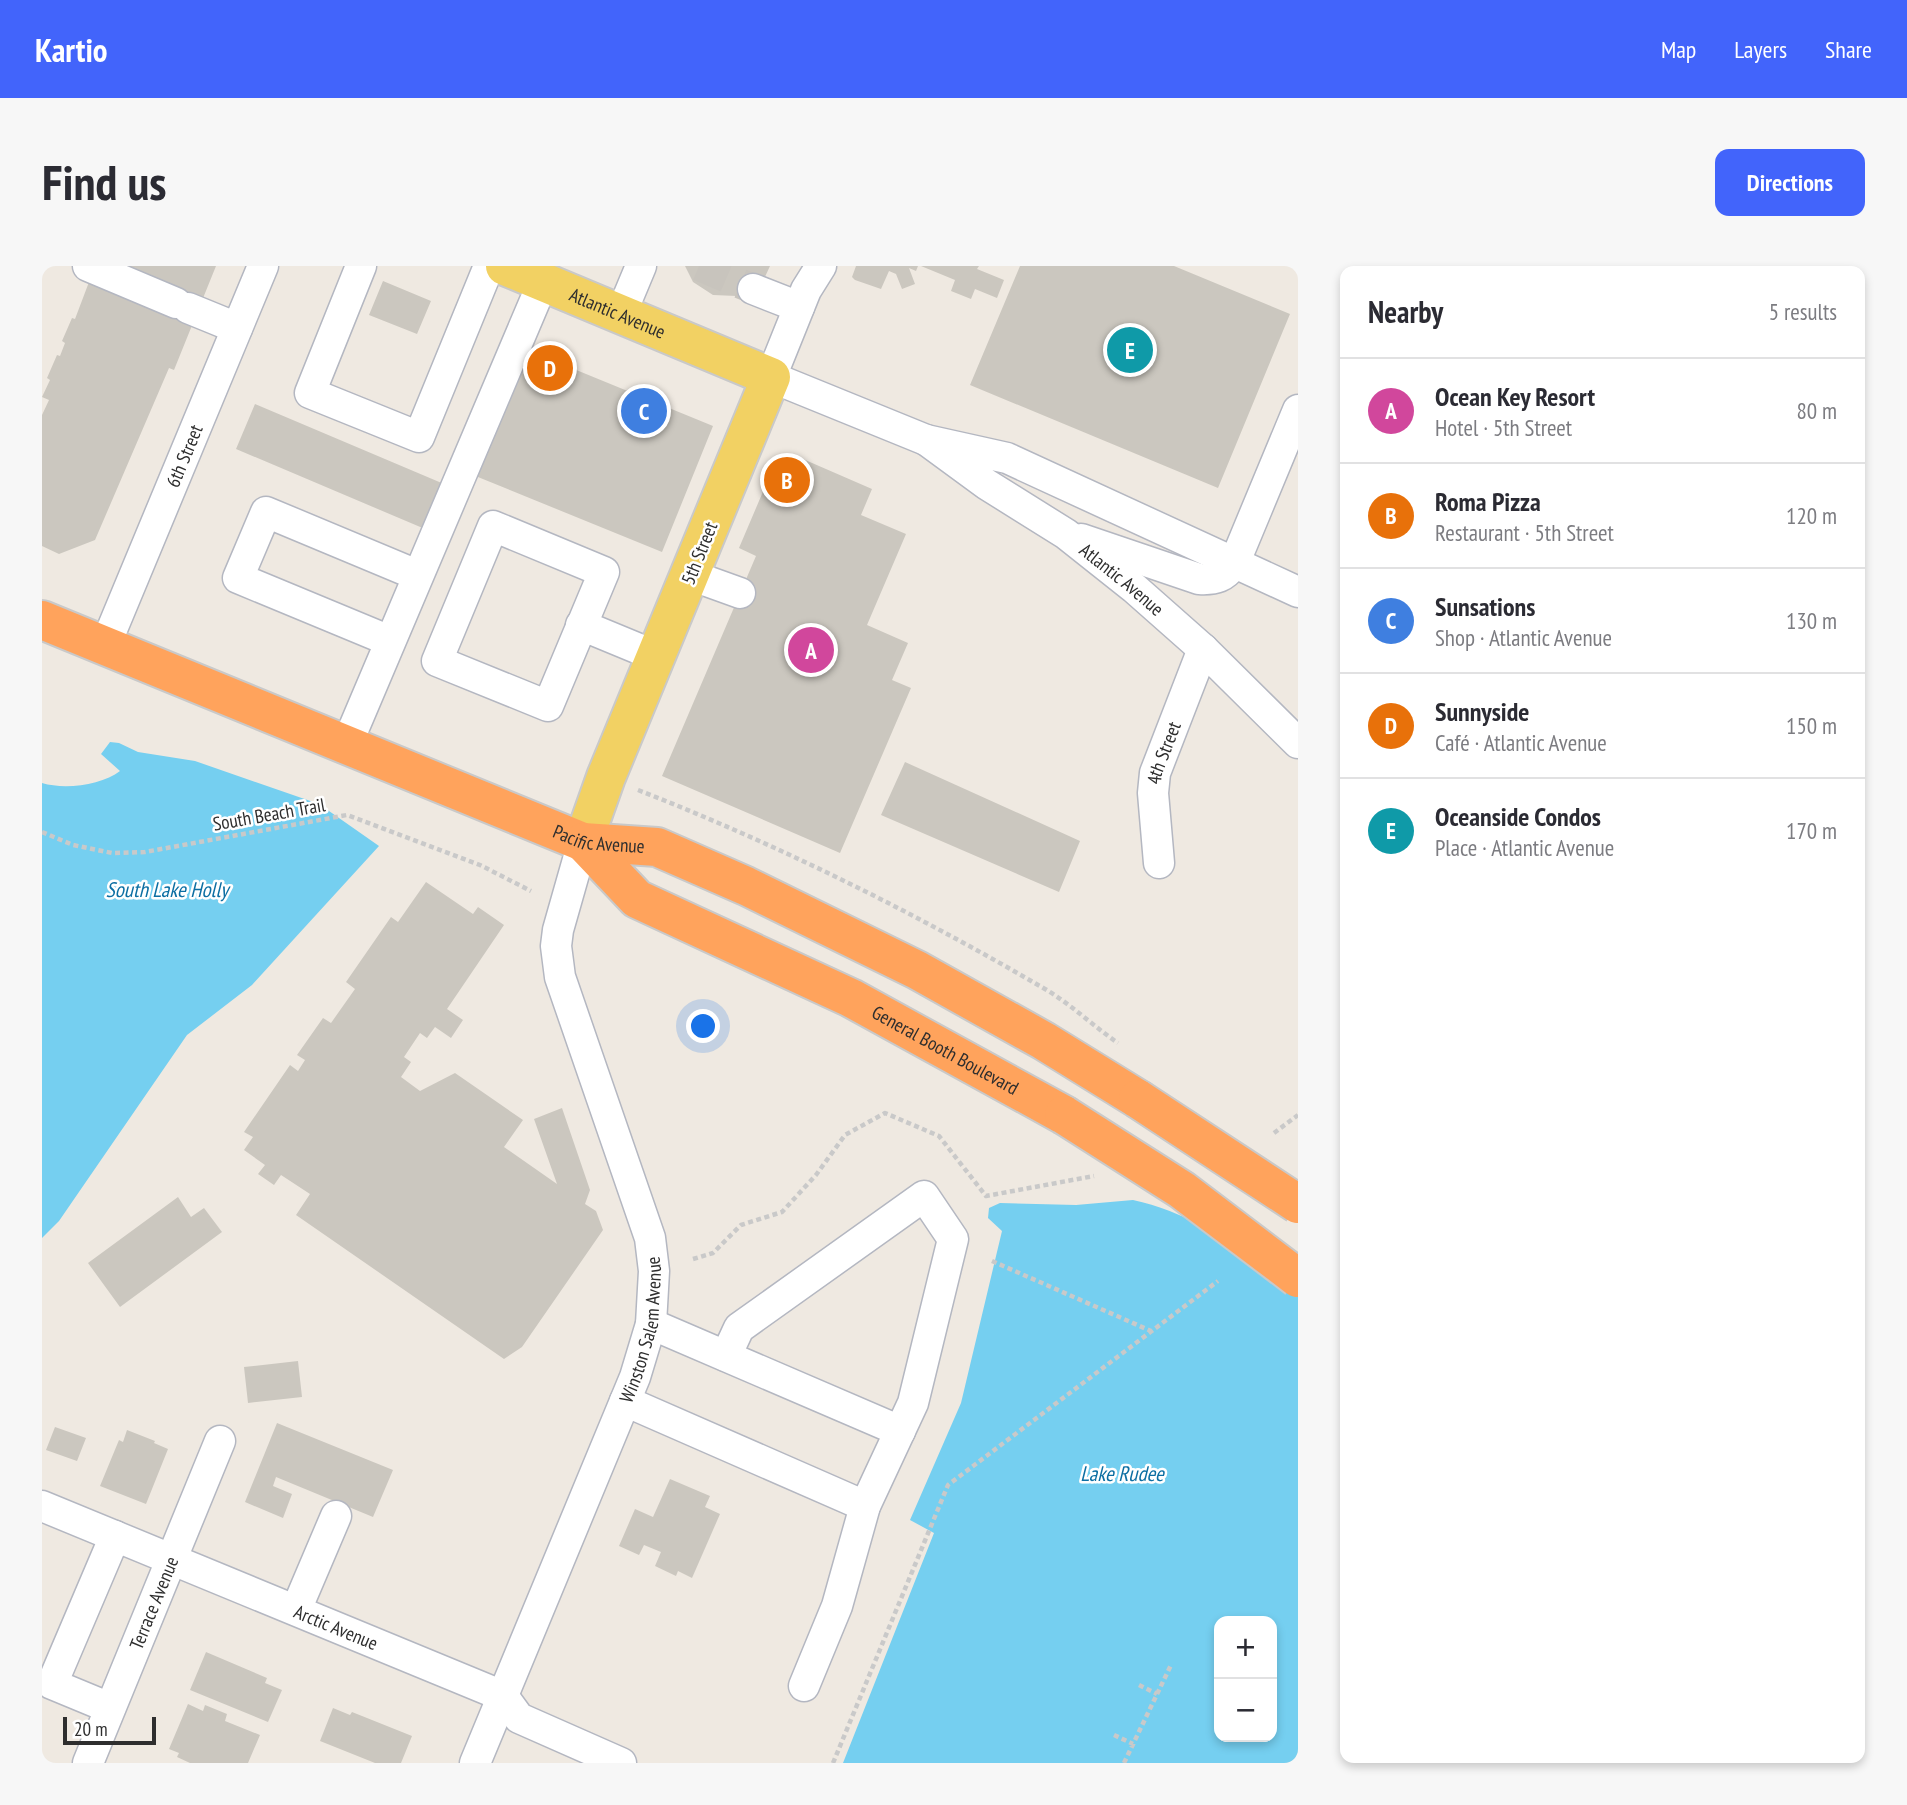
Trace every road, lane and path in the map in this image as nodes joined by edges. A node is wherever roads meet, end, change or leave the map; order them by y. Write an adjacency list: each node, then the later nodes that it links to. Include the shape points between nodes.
1 (88, 266): 11 (street, via 137,293)
2 (263, 266): 11 (street, 6th Street)
3 (361, 266): 4 (street, via 310,393 419,437)
4 (489, 266)
5 (505, 266): 8 (main road, Atlantic Avenue)
6 (641, 266): 10 (street)
7 (760, 281): 9 (street)
8 (542, 282): 10 (main road, Atlantic Avenue); 17 (street)
9 (809, 288): 12 (street, 5th Street)
10 (621, 314): 12 (main road, Atlantic Avenue)
11 (237, 328): 24 (street, 6th Street)
12 (771, 377): 14 (street, Atlantic Avenue); 18 (main road, 5th Street)
13 (1298, 411): 16 (street)
14 (926, 440): 15 (street, Atlantic Avenue); 16 (street, Atlantic Avenue, via 1007,458)
15 (1066, 534): 16 (street, via 1199,579 1214,580); 25 (street, Atlantic Avenue)
16 (1234, 564): 19 (street, Atlantic Avenue)
17 (418, 575): 23 (street); 23 (street, via 266,512 238,578)
18 (690, 575): 20 (street); 26 (main road, 5th Street)
19 (1298, 592)
20 (740, 593)
21 (42, 620): 24 (highway, Pacific Avenue)
22 (582, 625): 22 (street, via 548,706 437,661 493,526 604,572); 26 (street)
23 (390, 641): 28 (street)
24 (105, 646): 28 (highway, Pacific Avenue)
25 (1203, 649): 27 (street, Atlantic Avenue); 32 (street, 4th Street, via 1155,773)
26 (656, 656): 31 (main road, 5th Street)
27 (1298, 743)
28 (347, 744): 31 (highway, Pacific Avenue)
29 (637, 790): 34 (path, via 723,824 877,897 1045,989)
30 (42, 832): 33 (path, South Beach Trail, via 73,845 112,853 145,852 347,815 480,866)
31 (583, 842): 37 (highway, Pacific Avenue, bridge, via 657,847 927,975 1138,1098); 39 (highway, General Booth Boulevard, bridge, via 637,900 851,998 1064,1115 1182,1189); 41 (street, Winston Salem Avenue, via 558,930 560,977 650,1238 654,1272)
32 (1159, 863)
33 (531, 891)
34 (1127, 1048)
35 (1298, 1115): 36 (path)
36 (1274, 1133)
37 (1298, 1204)
38 (992, 1261): 42 (path)
39 (1298, 1278)
40 (1218, 1281): 42 (path)
41 (651, 1324): 43 (street); 44 (street, Winston Salem Avenue)
42 (1151, 1332): 64 (path, via 948,1485)
43 (726, 1356): 45 (street); 45 (street, via 739,1328 924,1196 953,1239 913,1403)
44 (625, 1401): 48 (street); 57 (street, Winston Salem Avenue)
45 (900, 1431): 48 (street)
46 (220, 1441): 51 (street, Terrace Avenue)
47 (42, 1506): 50 (street, Arctic Avenue)
48 (865, 1506): 55 (street, via 837,1606)
49 (335, 1517): 52 (street)
50 (115, 1536): 51 (street, Arctic Avenue); 58 (street, via 52,1684)
51 (172, 1559): 52 (street, Arctic Avenue); 58 (street, Terrace Avenue)
52 (296, 1611): 57 (street, Arctic Avenue)
53 (1171, 1665): 56 (path)
54 (1139, 1685): 56 (path)
55 (804, 1686)
56 (1157, 1694): 60 (path)
57 (503, 1696): 62 (street, Winston Salem Avenue); 63 (street, Arctic Avenue, via 519,1718)
58 (110, 1708): 61 (street, Terrace Avenue)
59 (1114, 1735): 60 (path)
60 (1133, 1744): 65 (path)
61 (88, 1763)
62 (475, 1763)
63 (621, 1763)
64 (833, 1763)
65 (1124, 1763)

